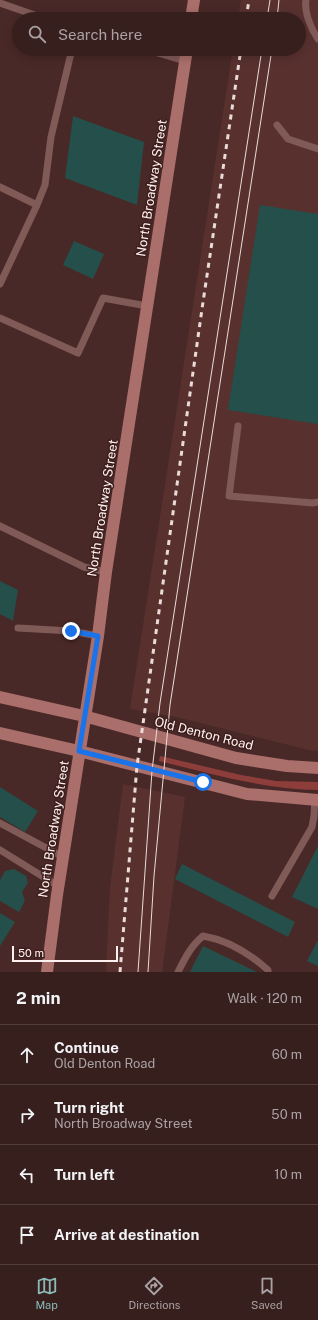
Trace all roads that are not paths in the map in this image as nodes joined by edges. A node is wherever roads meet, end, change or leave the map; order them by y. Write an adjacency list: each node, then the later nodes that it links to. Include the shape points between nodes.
1 (194, 0): 5 (street)
2 (306, 0): 6 (lane, via 308,19)
3 (0, 3): 4 (lane)
4 (26, 12)
5 (192, 12)
6 (318, 39)
7 (70, 56): 12 (lane, via 51,137 45,185)
8 (186, 56): 14 (street, North Broadway Street)
9 (277, 125): 10 (lane, via 288,139)
10 (318, 149)
11 (0, 187): 12 (lane)
12 (37, 205): 13 (lane)
13 (0, 284)
14 (147, 306): 15 (lane, via 103,298 78,353); 19 (street, North Broadway Street)
15 (0, 318)
16 (238, 426): 17 (lane, via 229,496)
17 (318, 502)
18 (0, 526): 19 (lane, via 84,567)
19 (106, 572): 21 (street, North Broadway Street)
20 (18, 628): 21 (lane, via 71,631)
21 (98, 636): 23 (street, North Broadway Street)
22 (0, 697): 23 (street, Old Denton Road)
23 (84, 716): 25 (street, North Broadway Street); 26 (street, Old Denton Road, via 236,758)
24 (0, 733): 25 (street)
25 (79, 751): 27 (street, via 247,794); 30 (street, North Broadway Street)
26 (318, 768)
27 (317, 799): 32 (lane, via 312,827)
28 (0, 823): 30 (lane)
29 (0, 850): 31 (lane)
30 (63, 857): 31 (street, North Broadway Street)
31 (58, 886): 33 (street, North Broadway Street)
32 (272, 896)
33 (48, 972)
34 (178, 972): 35 (lane, via 186,955 203,936 215,938 238,949 256,960)
35 (268, 972)

